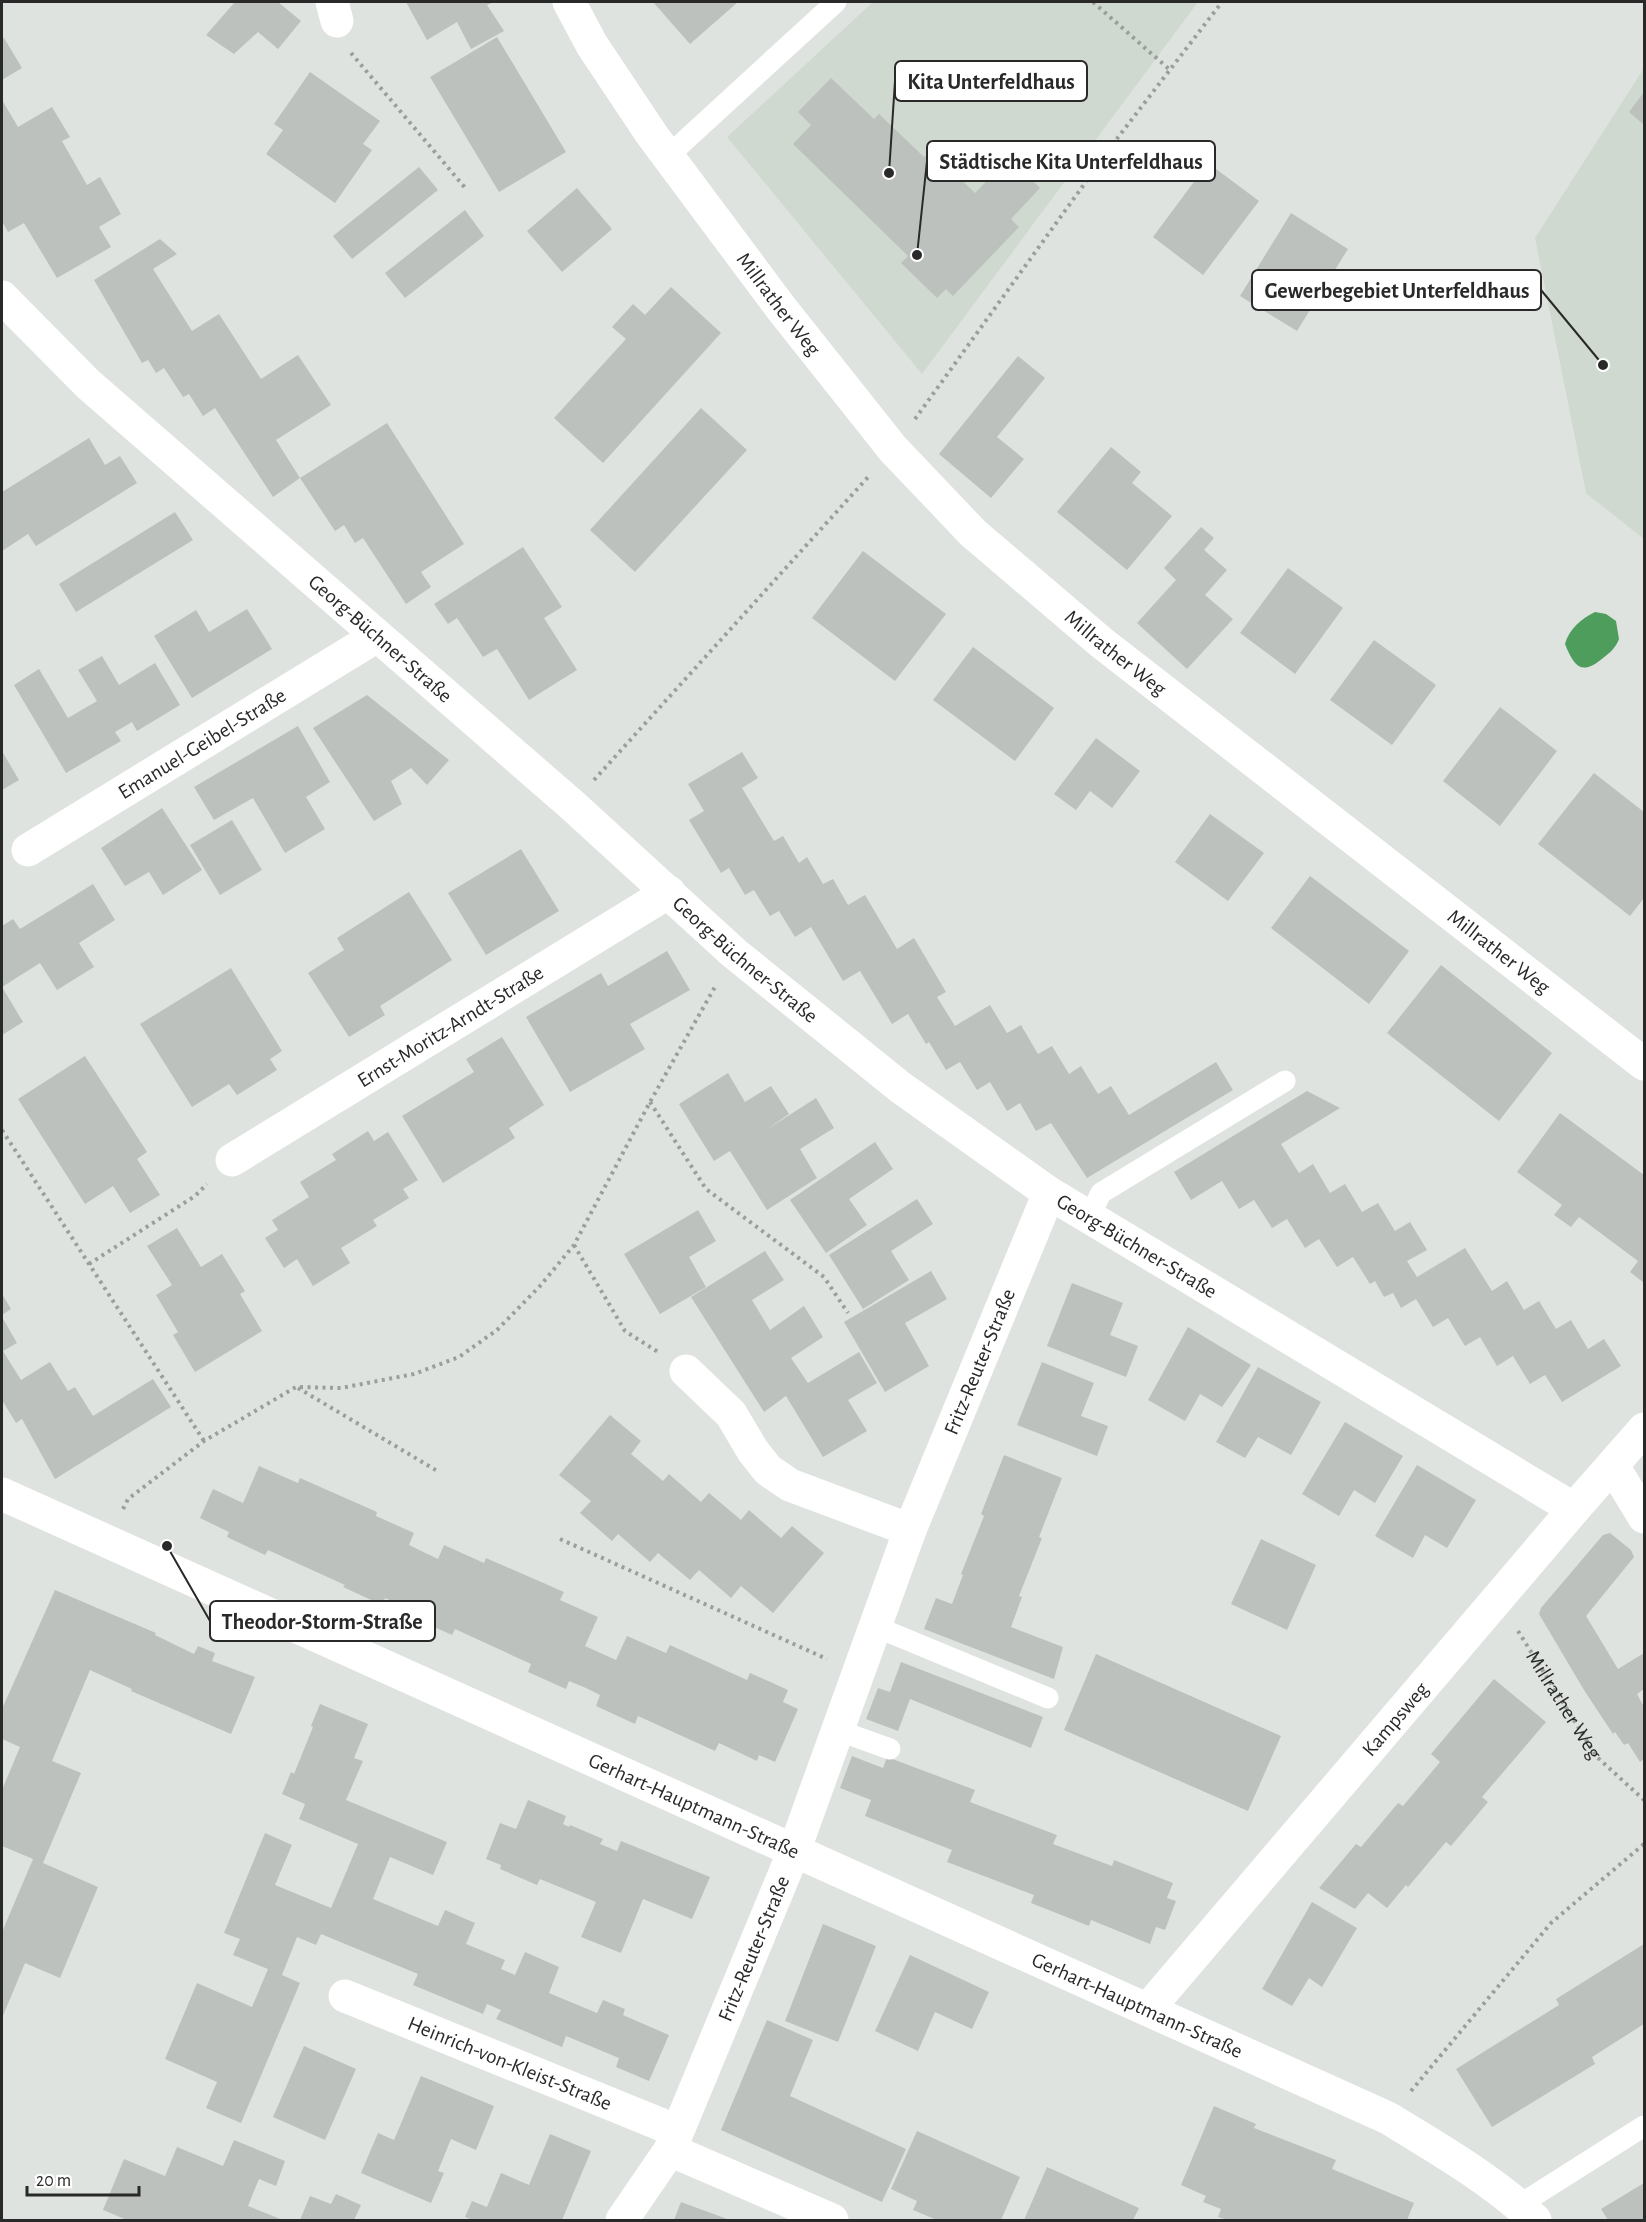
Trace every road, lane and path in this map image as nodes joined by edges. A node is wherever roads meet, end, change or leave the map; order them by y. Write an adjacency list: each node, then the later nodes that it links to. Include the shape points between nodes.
1 (569, 2): 6 (street, Millrather Weg, via 592,45)
2 (836, 2): 6 (lane)
3 (1093, 2): 5 (path)
4 (334, 11): 7 (path, via 341,42)
5 (1170, 70)
6 (668, 157): 13 (street, Millrather Weg, via 893,449 973,533 1102,643)
7 (467, 190)
8 (2, 297): 9 (street, Georg-Büchner-Straße, via 88,384)
9 (377, 636): 10 (street, Emanuel-Geibel-Straße); 11 (street, Georg-Büchner-Straße)
10 (28, 850)
11 (669, 892): 12 (street, Georg-Büchner-Straße); 17 (street, Ernst-Moritz-Arndt-Straße)
12 (734, 953): 15 (path); 18 (street, Georg-Büchner-Straße, via 900,1087)
13 (1644, 1064)
14 (1285, 1081): 19 (lane, via 1101,1193)
15 (650, 1102): 20 (path); 22 (path, via 706,1189 824,1277)
16 (2, 1130): 21 (path)
17 (232, 1160): 21 (path, via 195,1196)
18 (1049, 1194): 19 (street, Georg-Büchner-Straße); 32 (street, Fritz-Reuter-Straße)
19 (1089, 1217): 30 (street, Georg-Büchner-Straße)
20 (574, 1245): 23 (path, via 625,1331); 24 (path, via 497,1330 459,1357 414,1374 341,1388)
21 (89, 1264): 26 (path)
22 (848, 1313)
23 (686, 1371): 32 (street, via 731,1414 768,1470 790,1485)
24 (296, 1387): 26 (path); 28 (path)
25 (1644, 1429): 27 (street, Kampsweg)
26 (204, 1441): 34 (path, via 128,1499)
27 (1613, 1466): 30 (street, Kampsweg); 31 (street)
28 (439, 1472)
29 (2, 1494): 34 (street, Gerhart-Hauptmann-Straße)
30 (1574, 1509): 35 (street, Kampsweg)
31 (1644, 1517)
32 (910, 1530): 36 (street, Fritz-Reuter-Straße)
33 (560, 1539): 37 (path)
34 (109, 1543): 43 (street, Gerhart-Hauptmann-Straße)
35 (1498, 1599): 41 (path, Millrather Weg, via 1597,1757); 45 (street, Kampsweg)
36 (874, 1626): 37 (street, Fritz-Reuter-Straße); 38 (lane)
37 (858, 1672): 39 (street, Fritz-Reuter-Straße)
38 (1048, 1698)
39 (837, 1730): 40 (lane); 43 (street, Fritz-Reuter-Straße)
40 (890, 1749)
41 (1644, 1800)
42 (1644, 1844): 46 (path, via 1551,1923)
43 (794, 1851): 45 (street, Gerhart-Hauptmann-Straße); 48 (street, Fritz-Reuter-Straße)
44 (345, 1996): 48 (street, Heinrich-von-Kleist-Straße)
45 (1148, 2009): 46 (street, Gerhart-Hauptmann-Straße)
46 (1388, 2118): 49 (street, Gerhart-Hauptmann-Straße, via 1459,2160)
47 (1644, 2126): 49 (lane, Gerhart-Hauptmann-Straße)
48 (673, 2141): 50 (street, Fritz-Reuter-Straße); 51 (street, Heinrich-von-Kleist-Straße)
49 (1527, 2213)
50 (622, 2220)
51 (832, 2220)

